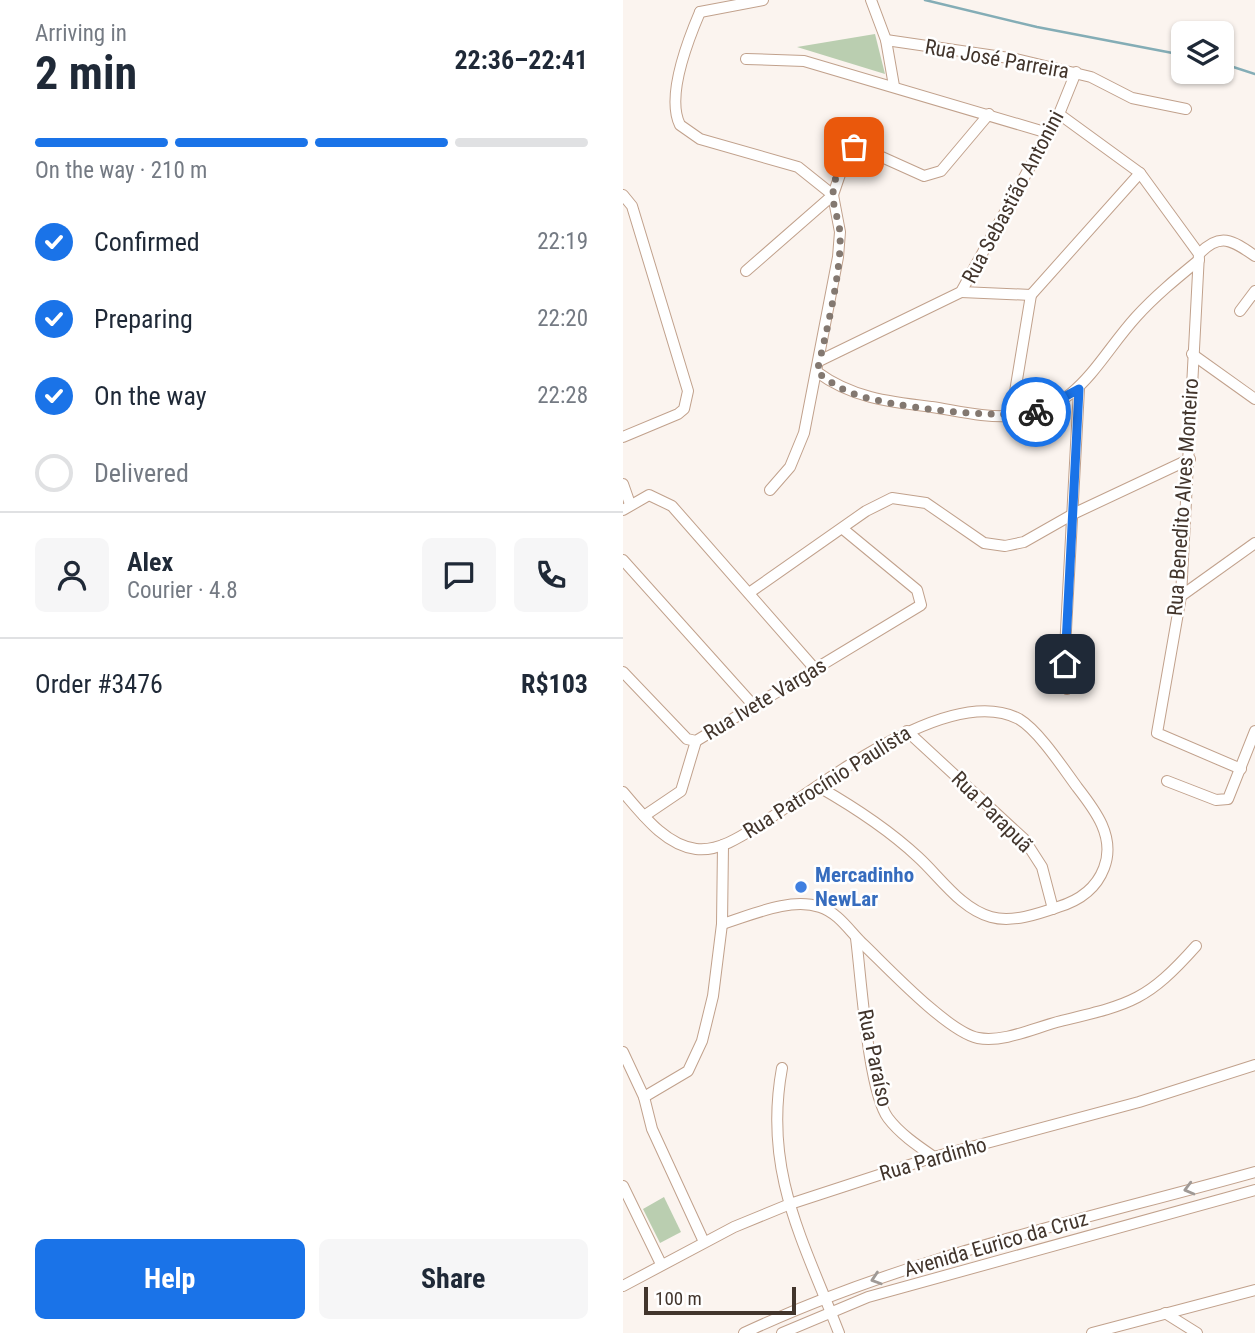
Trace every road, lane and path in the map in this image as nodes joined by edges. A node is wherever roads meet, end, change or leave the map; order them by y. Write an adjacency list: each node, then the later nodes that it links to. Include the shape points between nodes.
1 (694, 0): 4 (street)
2 (762, 0): 4 (street)
3 (871, 0): 5 (street)
4 (699, 12): 15 (street, via 678,80 675,107 680,125 700,139 798,167)
5 (886, 40): 7 (street, Rua José Parreira); 8 (street)
6 (746, 59): 8 (street, via 804,61)
7 (1076, 72): 9 (street, Rua José Parreira, via 1132,98); 11 (street, Rua Sebastião Antonini)
8 (894, 86): 10 (street)
9 (1186, 109)
10 (989, 114): 12 (street); 15 (street, via 933,176 854,147 842,163)
11 (1059, 114): 12 (street, Rua Sebastião Antonini); 13 (street)
12 (1048, 133): 20 (street, Rua Sebastião Antonini)
13 (1140, 173): 17 (street); 21 (street)
14 (623, 195): 28 (street, via 632,206 688,391 684,409 678,414)
15 (832, 195): 18 (street); 24 (street, via 840,232 838,257)
16 (1255, 256): 17 (street, via 1219,239)
17 (1199, 257): 23 (street, Rua Benedito Alves Monteiro); 25 (street, via 1134,319)
18 (746, 271)
19 (1255, 291): 22 (street)
20 (961, 292): 21 (street); 24 (street, Rua Sebastião Antonini)
21 (1031, 295): 27 (street)
22 (1240, 311)
23 (1192, 354): 26 (street); 29 (street, Rua Benedito Alves Monteiro)
24 (818, 367): 27 (street, via 834,385 854,394); 31 (street, via 797,455)
25 (1079, 389): 27 (street, via 1037,412); 33 (street)
26 (1255, 400)
27 (1011, 416)
28 (623, 437)
29 (1190, 460): 33 (street); 38 (street, Rua Benedito Alves Monteiro)
30 (623, 484): 32 (street)
31 (770, 489)
32 (626, 507): 37 (street, via 649,495 665,500)
33 (1075, 513): 34 (street, via 1024,542 1005,546 983,543 940,510 912,498 881,502); 41 (street, via 1065,649)
34 (843, 529): 37 (street); 39 (street, Rua Ivete Vargas, via 917,590 921,605)
35 (1255, 543): 38 (street)
36 (623, 559): 42 (street)
37 (749, 593): 39 (street)
38 (1181, 596): 46 (street, Rua Benedito Alves Monteiro, via 1157,733)
39 (815, 669): 42 (street, Rua Ivete Vargas)
40 (623, 672): 45 (street, Rua Ivete Vargas, via 687,739)
41 (1067, 690)
42 (754, 706): 45 (street, Rua Ivete Vargas)
43 (907, 731): 48 (street, Rua Patrocínio Paulista); 52 (street, Rua Parapuã, via 1024,839 1042,867); 52 (street, Rua Patrocínio Paulista, via 945,718 980,713 1017,718 1032,731 1095,810 1106,833 1105,866 1097,880 1073,903)
44 (1255, 731): 46 (street)
45 (696, 741): 50 (street, via 681,791)
46 (1241, 769): 47 (street, via 1228,799 1216,800)
47 (1167, 780)
48 (819, 787): 51 (street, Rua Patrocínio Paulista); 52 (street, Rua Patrocínio Paulista, via 872,819 979,912 1009,919)
49 (623, 792): 50 (street)
50 (644, 816): 51 (street, via 688,847)
51 (723, 845): 53 (street)
52 (1053, 909)
53 (722, 924): 54 (street, via 810,904 839,918); 59 (street, via 713,996 695,1059 688,1071)
54 (856, 938): 55 (street, via 957,1029 978,1038 1135,1000 1165,980); 60 (street, Rua Paraíso, via 882,1106 902,1132)
55 (1196, 946)
56 (623, 1052): 59 (street)
57 (1255, 1065): 60 (street, Rua Pardinho, via 1139,1102)
58 (782, 1068): 64 (street, via 775,1123)
59 (643, 1097): 67 (street, via 652,1129)
60 (934, 1157): 64 (street, Rua Pardinho)
61 (1255, 1172): 65 (street, Avenida Eurico da Cruz, one-way to 65)
62 (623, 1186): 68 (street)
63 (1255, 1190): 66 (street, Avenida Eurico da Cruz)
64 (790, 1204): 67 (street, Rua Pardinho); 71 (street)
65 (1113, 1210): 66 (street); 71 (street, Avenida Eurico da Cruz, one-way to 71, via 948,1256)
66 (1118, 1228): 72 (street, Avenida Eurico da Cruz)
67 (704, 1242): 68 (street, Rua Pardinho)
68 (661, 1264): 69 (street, Rua Pardinho)
69 (623, 1286)
70 (1255, 1290): 73 (street)
71 (824, 1297): 72 (street); 74 (street, Avenida Eurico da Cruz)
72 (831, 1311): 75 (street, Avenida Eurico da Cruz); 76 (street)
73 (1165, 1313): 77 (street); 78 (street)
74 (744, 1333)
75 (782, 1333)
76 (839, 1333)
77 (1092, 1333)
78 (1197, 1333)

